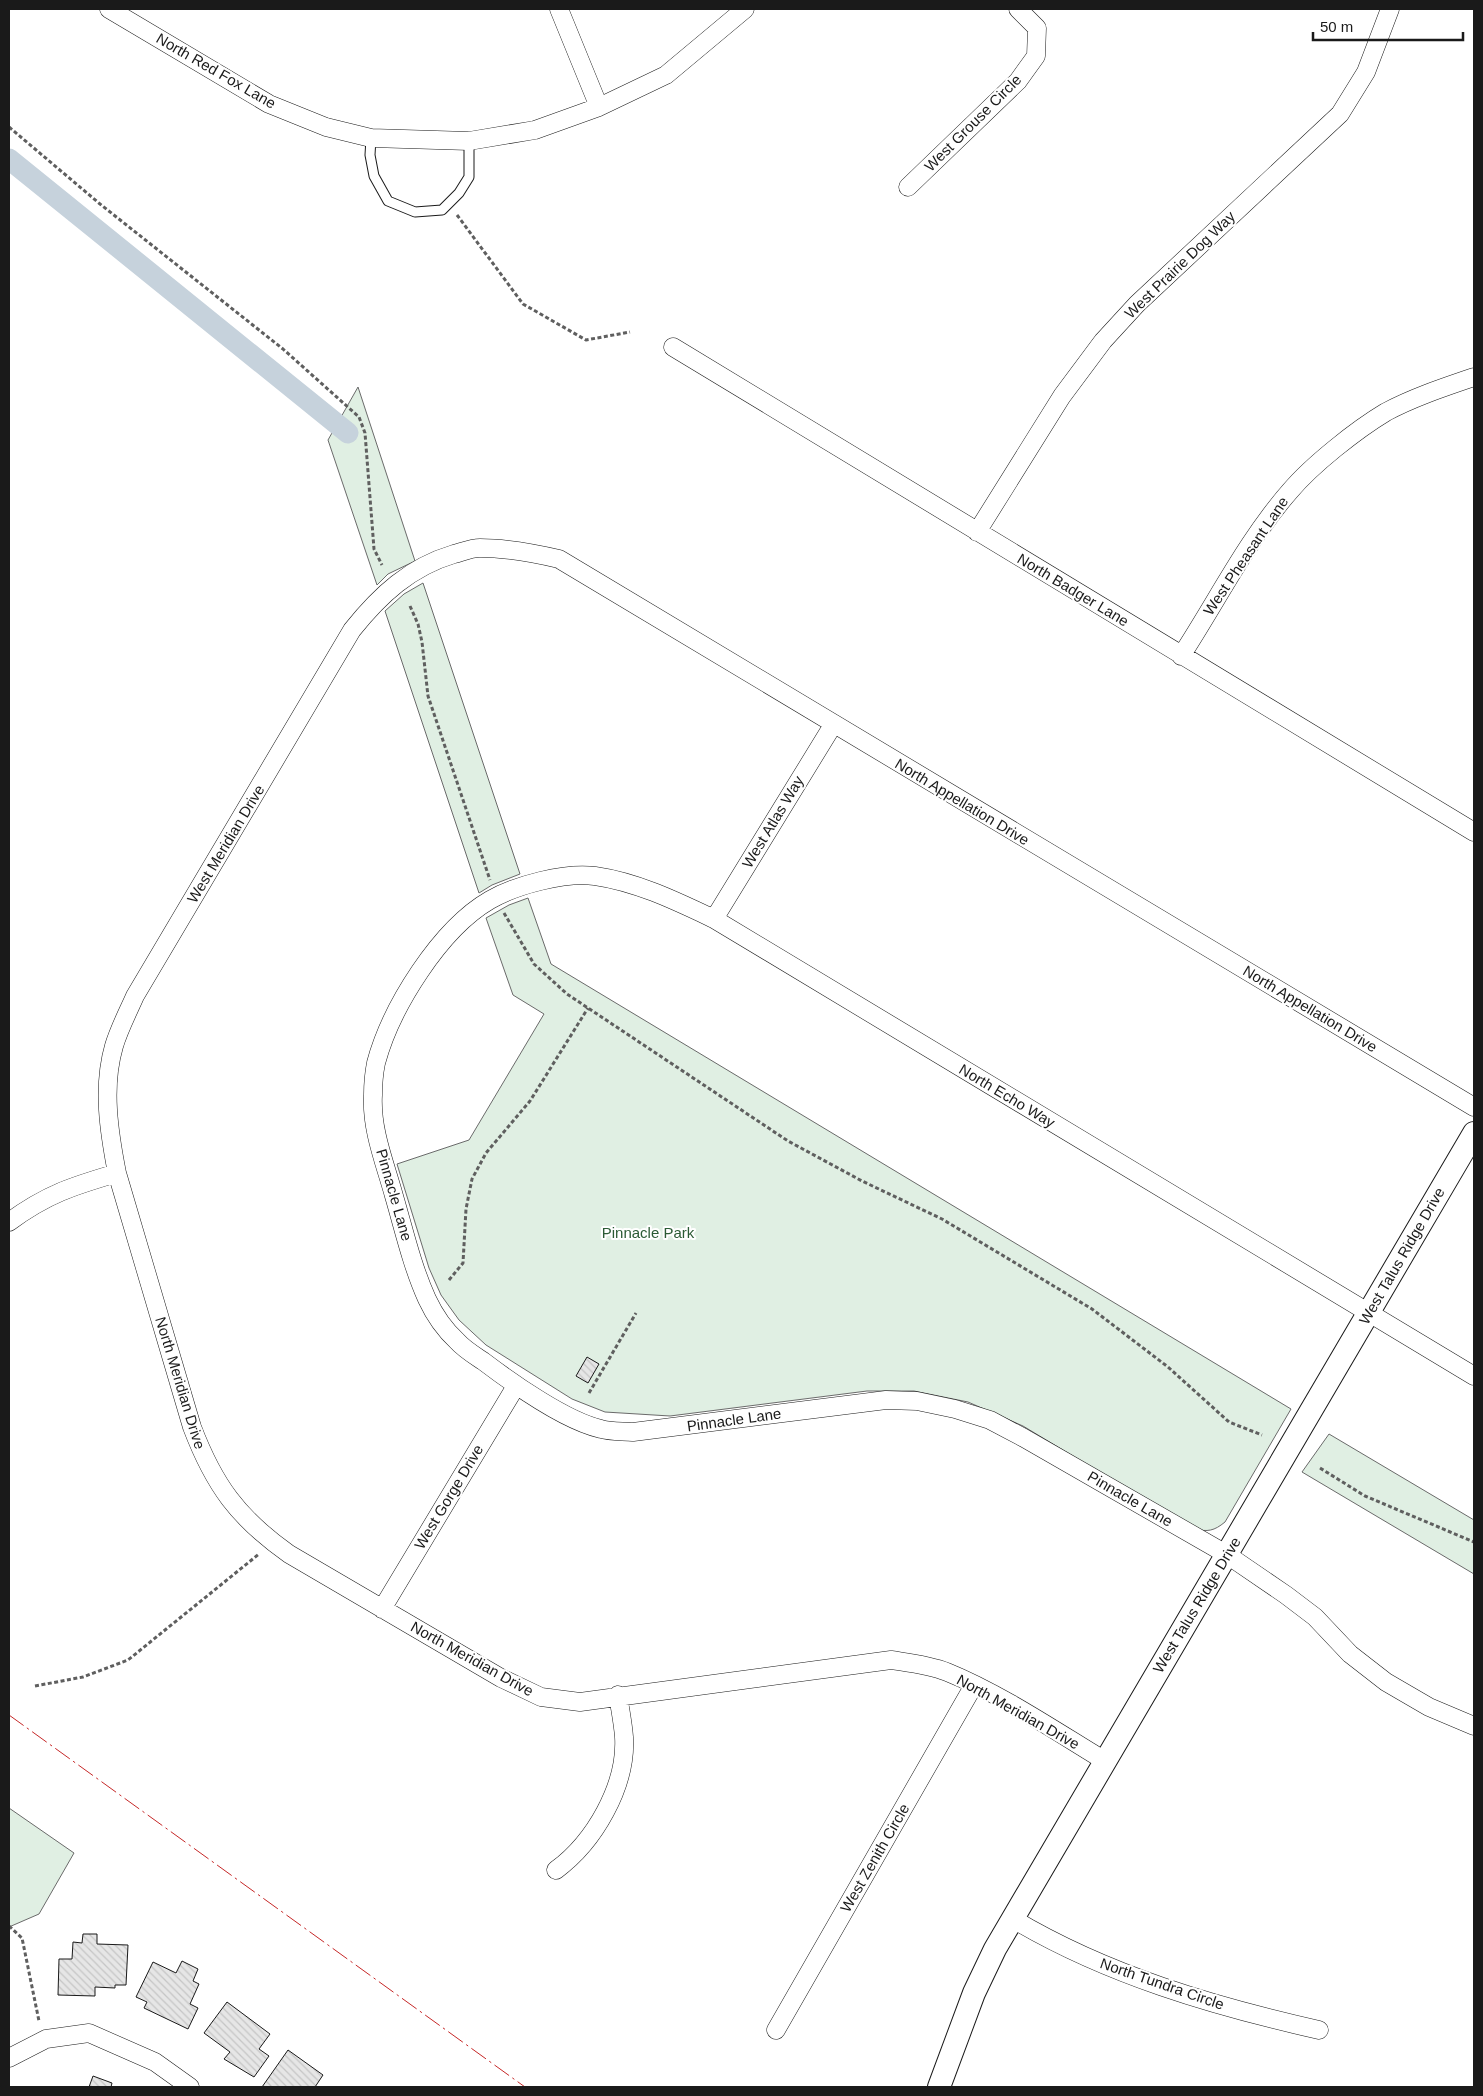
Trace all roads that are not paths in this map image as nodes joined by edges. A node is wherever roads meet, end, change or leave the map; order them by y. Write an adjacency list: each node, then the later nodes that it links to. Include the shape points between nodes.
1 (109, 9): 7 (street, North Red Fox Lane, via 269,104 326,127)
2 (559, 9): 6 (street)
3 (745, 9): 6 (street, North Red Fox Lane, via 666,74)
4 (1018, 9): 9 (street, West Grouse Circle, via 1037,28 1036,56 1018,81)
5 (1390, 9): 12 (street, West Prairie Dog Way, via 1366,72 1340,114 1137,304 1103,341 1062,396)
6 (599, 106): 8 (street, North Red Fox Lane, via 535,130)
7 (371, 138): 8 (street, North Red Fox Lane); 8 (lane, via 374,176 388,201 415,212 442,210 459,193 469,177)
8 (469, 141)
9 (908, 187)
10 (673, 347): 12 (street, North Badger Lane)
11 (1474, 377): 14 (street, West Pheasant Lane, via 1432,391 1386,412 1332,452 1290,490 1259,530)
12 (977, 532): 14 (street, North Badger Lane)
13 (437, 559): 15 (street, North Appellation Drive, via 478,548 520,550 559,559); 21 (street, West Meridian Drive, via 400,579 352,630 135,996 114,1046 108,1079 110,1135)
14 (1182, 656): 16 (street, North Badger Lane)
15 (833, 725): 18 (street, West Atlas Way); 19 (street, North Appellation Drive)
16 (1474, 832)
17 (520, 887): 18 (street, North Echo Way, via 554,879 593,876 661,894); 25 (street, Pinnacle Lane, via 496,897 461,922 436,950 387,1033 376,1064 372,1098 375,1130 411,1255 428,1299 457,1342)
18 (714, 920): 23 (street, North Echo Way)
19 (1474, 1107)
20 (1474, 1133): 23 (street, West Talus Ridge Drive)
21 (117, 1173): 22 (street, via 54,1193); 27 (street, North Meridian Drive, via 192,1427 206,1462 226,1496 263,1536)
22 (9, 1222)
23 (1368, 1314): 24 (street, North Echo Way); 26 (street, West Talus Ridge Drive)
24 (1474, 1376)
25 (516, 1386): 26 (street, Pinnacle Lane, via 600,1429 634,1432 886,1400 917,1400 990,1420); 27 (street, West Gorge Drive)
26 (1226, 1554): 30 (street, Pinnacle Lane, via 1301,1606 1350,1654 1386,1682 1429,1707); 31 (street, West Talus Ridge Drive)
27 (382, 1608): 29 (street, North Meridian Drive, via 501,1678 541,1697 580,1702)
28 (974, 1685): 29 (street, North Meridian Drive, via 946,1672 891,1660); 31 (street, North Meridian Drive); 34 (street, West Zenith Circle)
29 (618, 1695): 32 (street, via 624,1738 621,1770 611,1797 585,1843)
30 (1474, 1726)
31 (1105, 1761): 33 (street, West Talus Ridge Drive)
32 (556, 1870)
33 (1013, 1919): 35 (street, North Tundra Circle, via 1062,1947 1173,1991); 38 (street, West Talus Ridge Drive, via 974,1993)
34 (776, 2030)
35 (1320, 2030)
36 (9, 2058): 37 (street, via 46,2039 89,2033 155,2062)
37 (190, 2087)
38 (939, 2087)

